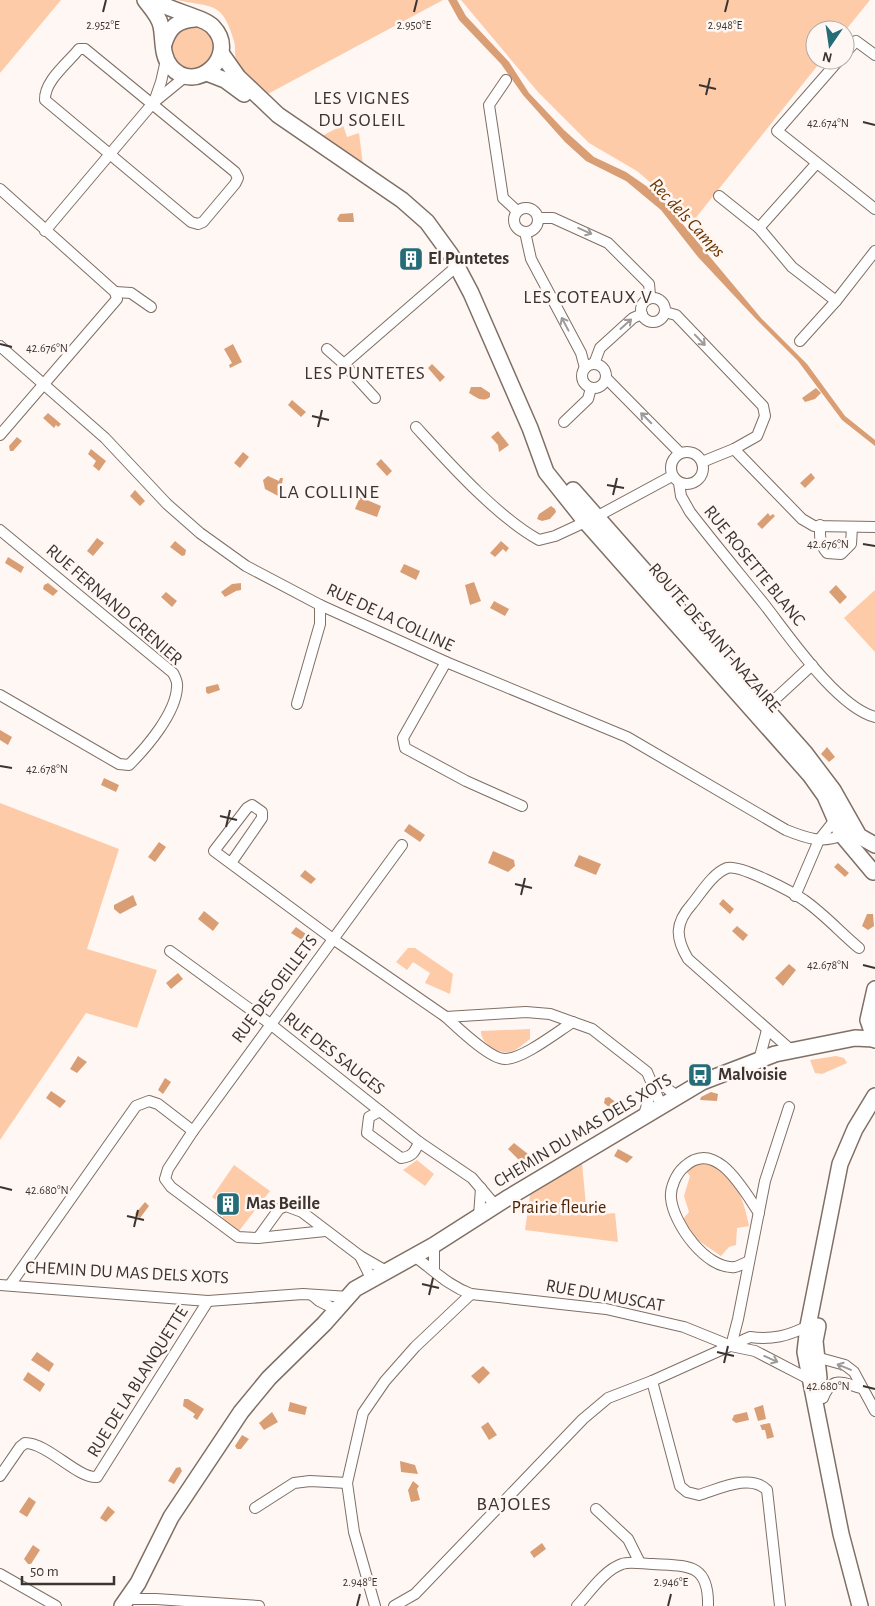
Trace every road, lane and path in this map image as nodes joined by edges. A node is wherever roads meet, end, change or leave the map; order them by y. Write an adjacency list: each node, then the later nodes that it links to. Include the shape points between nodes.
1 (145, 0): 5 (street, via 161,24)
2 (154, 0): 3 (street)
3 (195, 19): 5 (street, via 178,22 171,28); 6 (street, via 205,21 218,34)
4 (855, 42): 7 (street)
5 (164, 44): 8 (street)
6 (221, 53): 10 (street, via 214,68); 25 (street, ROUTE DE SAINT-NAZAIRE, via 238,77 278,115 402,200 427,222)
7 (875, 56)
8 (166, 60): 11 (street, via 178,73); 13 (street)
9 (830, 70): 15 (street, via 777,131)
10 (207, 73): 11 (street); 25 (street, ROUTE DE SAINT-NAZAIRE, via 238,88 280,125 392,201)
11 (186, 76): 13 (street)
12 (506, 80): 19 (street, via 489,105 503,198)
13 (153, 103): 14 (street); 14 (street, via 85,49 79,49 50,84 45,100); 14 (street, via 235,172 238,178 235,184 198,224 191,222)
14 (110, 155): 22 (street)
15 (816, 164): 18 (street); 21 (street)
16 (0, 189): 22 (street)
17 (719, 196): 21 (street)
18 (875, 210)
19 (517, 211): 20 (street, via 530,208); 23 (street, via 514,221)
20 (539, 218): 23 (street, via 537,226); 27 (street, one-way to 27, via 553,218 608,243 649,284)
21 (759, 228): 28 (street, via 792,267)
22 (46, 231): 26 (street)
23 (524, 232): 36 (street, one-way to 23, via 531,259)
24 (875, 251): 28 (street)
25 (454, 260): 35 (street); 48 (street, ROUTE DE SAINT-NAZAIRE, via 492,338 546,472)
26 (115, 292): 29 (street, via 131,293); 38 (street, via 116,302)
27 (648, 299): 30 (street, via 661,301); 31 (street, via 642,305)
28 (836, 301): 32 (street)
29 (151, 307)
30 (665, 312): 31 (street, via 660,321 655,322 645,319); 44 (street, one-way to 44, via 676,315 763,406 765,416 757,436)
31 (642, 314): 36 (street, one-way to 31, via 600,348 633,318)
32 (800, 341)
33 (0, 346): 38 (street, RUE DE LA COLLINE)
34 (328, 349): 35 (street)
35 (344, 364): 40 (street)
36 (590, 366): 37 (street, via 604,368); 39 (street, via 582,377)
37 (606, 378): 39 (street, via 601,386); 45 (street, one-way to 37)
38 (44, 385): 43 (street); 53 (street, RUE DE LA COLLINE, via 105,438 166,504 200,533 246,566)
39 (591, 388): 41 (street, via 588,399)
40 (375, 398)
41 (564, 422)
42 (416, 427): 48 (street, via 446,461 526,533 539,540)
43 (0, 435)
44 (734, 449): 46 (street); 49 (street, via 802,519 814,526)
45 (680, 453): 46 (street, via 695,454); 47 (street, via 672,460 670,470)
46 (702, 462): 47 (street, via 702,473 696,482 685,484)
47 (676, 479): 48 (street); 55 (street, RUE ROSETTE BLANC, via 690,512)
48 (590, 519): 58 (street, ROUTE DE SAINT-NAZAIRE)
49 (820, 525): 50 (street); 50 (street, via 819,542 827,553 841,554 851,544)
50 (852, 527): 51 (street)
51 (875, 527)
52 (0, 530): 56 (street, RUE FERNAND GRENIER, via 173,673 178,685 176,700 169,713 129,765 119,764)
53 (320, 605): 54 (street, RUE DE LA COLLINE); 57 (street, via 320,624)
54 (446, 662): 60 (street, via 403,738 405,748); 63 (street, RUE DE LA COLLINE, via 627,737 786,830)
55 (812, 665): 58 (street); 59 (street, RUE ROSETTE BLANC, via 852,706)
56 (0, 695)
57 (297, 704)
58 (762, 711): 61 (street, ROUTE DE SAINT-NAZAIRE, via 825,796); 62 (street, ROUTE DE SAINT-NAZAIRE, via 817,768 833,790)
59 (875, 717)
60 (522, 806)
61 (834, 821): 62 (street, ROUTE DE SAINT-NAZAIRE); 63 (street)
62 (848, 832): 63 (street, RUE DE LA COLLINE); 65 (street, ROUTE DE SAINT-NAZAIRE); 67 (street, ROUTE DE SAINT-NAZAIRE)
63 (819, 840): 68 (street)
64 (402, 845): 69 (street, RUE DES OEILLETS)
65 (875, 845)
66 (231, 863): 66 (street, via 262,818 262,812 252,805 214,851); 69 (street)
67 (874, 874)
68 (795, 896): 70 (street, via 804,900); 77 (street, via 758,877 728,868 719,873 683,915 678,928 680,945 688,959)
69 (333, 939): 73 (street); 76 (street, RUE DES OEILLETS)
70 (859, 948)
71 (170, 951): 76 (street, RUE DES SAUGES)
72 (875, 989): 74 (street)
73 (446, 1018): 75 (street, via 526,1012 550,1014); 75 (street, via 492,1055 504,1059 516,1057)
74 (868, 1020): 78 (street); 79 (street)
75 (572, 1022): 83 (street, via 592,1029 647,1072)
76 (269, 1024): 88 (street, RUE DES SAUGES); 91 (street, RUE DES OEILLETS)
77 (766, 1036): 80 (street); 81 (street); 82 (street)
78 (855, 1038): 79 (street, CHEMIN DU MAS DELS XOTS); 80 (street, CHEMIN DU MAS DELS XOTS)
79 (874, 1040)
80 (791, 1050): 81 (street, CHEMIN DU MAS DELS XOTS)
81 (775, 1054): 82 (street, CHEMIN DU MAS DELS XOTS)
82 (759, 1060): 84 (street, CHEMIN DU MAS DELS XOTS, via 702,1082)
83 (653, 1085): 84 (street, via 665,1087); 86 (street); 89 (street)
84 (677, 1096): 86 (street, CHEMIN DU MAS DELS XOTS)
85 (875, 1096): 113 (street, via 840,1164)
86 (661, 1105): 89 (street, CHEMIN DU MAS DELS XOTS)
87 (789, 1106): 95 (street, via 765,1181)
88 (380, 1111): 92 (street, RUE DES SAUGES); 92 (street, RUE DES SAUGES, via 369,1117 367,1133 401,1158 415,1152)
89 (643, 1118): 94 (street, CHEMIN DU MAS DELS XOTS)
90 (875, 1118): 115 (street, via 854,1152 850,1167 818,1323)
91 (193, 1131): 98 (street, RUE DES OEILLETS, via 165,1179 171,1188 238,1237); 106 (street, via 158,1104 149,1101 136,1106)
92 (419, 1142): 93 (street, RUE DES SAUGES, via 472,1178)
93 (481, 1188): 94 (street, RUE DES SAUGES); 96 (street)
94 (501, 1202): 96 (street, CHEMIN DU MAS DELS XOTS)
95 (759, 1213): 102 (street); 102 (street, via 734,1176 716,1160 703,1157 690,1161 674,1181 671,1197 676,1217 686,1236 720,1264 734,1267)
96 (479, 1216): 99 (street, CHEMIN DU MAS DELS XOTS)
97 (325, 1231): 98 (street); 98 (street, via 302,1212 286,1206 279,1209); 100 (street)
98 (258, 1238)
99 (434, 1245): 101 (street, CHEMIN DU MAS DELS XOTS); 103 (street)
100 (360, 1256): 104 (street); 105 (street)
101 (414, 1256): 103 (street, RUE DU MUSCAT); 104 (street, CHEMIN DU MAS DELS XOTS)
102 (749, 1261): 114 (street)
103 (434, 1270): 107 (street, RUE DU MUSCAT, via 451,1286)
104 (388, 1272): 105 (street, CHEMIN DU MAS DELS XOTS)
105 (372, 1280): 108 (street, CHEMIN DU MAS DELS XOTS)
106 (5, 1285): 110 (street, CHEMIN DU MAS DELS XOTS)
107 (471, 1294): 114 (street, RUE DU MUSCAT, via 606,1309 684,1327); 122 (street, via 415,1347 385,1381 363,1413)
108 (348, 1297): 109 (street, CHEMIN DU MAS DELS XOTS); 111 (street, CHEMIN DU MAS DELS XOTS)
109 (315, 1298): 110 (street, CHEMIN DU MAS DELS XOTS); 111 (street, CHEMIN DU MAS DELS XOTS); 112 (street)
110 (208, 1301): 121 (street, RUE DE LA BLANQUETTE, via 97,1477 87,1476 38,1446 25,1443)
111 (338, 1310): 112 (street, CHEMIN DU MAS DELS XOTS)
112 (324, 1324): 127 (street, CHEMIN DU MAS DELS XOTS, via 269,1378 241,1412 171,1517)
113 (808, 1326): 114 (street, via 789,1336 750,1337); 116 (street, via 805,1352)
114 (731, 1346): 116 (street, RUE DU MUSCAT, one-way to 116, via 755,1352); 117 (street)
115 (816, 1357): 118 (street, one-way to 115, via 854,1372 845,1365); 119 (street)
116 (809, 1379): 137 (street, via 841,1534)
117 (652, 1381): 133 (street, via 608,1398 582,1419 415,1594); 136 (street, via 680,1486 693,1495 745,1482 754,1482 767,1490)
118 (862, 1388): 119 (street, via 844,1382 834,1383 827,1387); 120 (street)
119 (823, 1398): 138 (street, via 850,1532)
120 (875, 1411)
121 (0, 1476)
122 (347, 1482): 123 (street, via 294,1483); 132 (street, via 354,1532)
123 (255, 1508)
124 (596, 1508): 125 (street, via 628,1539)
125 (640, 1564): 134 (street, via 623,1563 613,1568); 135 (street, via 690,1566 705,1577)
126 (0, 1574): 130 (street)
127 (138, 1583): 128 (street); 129 (street, CHEMIN DU MAS DELS XOTS)
128 (156, 1599): 129 (street); 131 (street)
129 (124, 1603)
130 (56, 1606)
131 (258, 1606)
132 (375, 1606)
133 (394, 1606)
134 (577, 1606)
135 (708, 1606)
136 (780, 1606)
137 (860, 1606)
138 (869, 1606)

